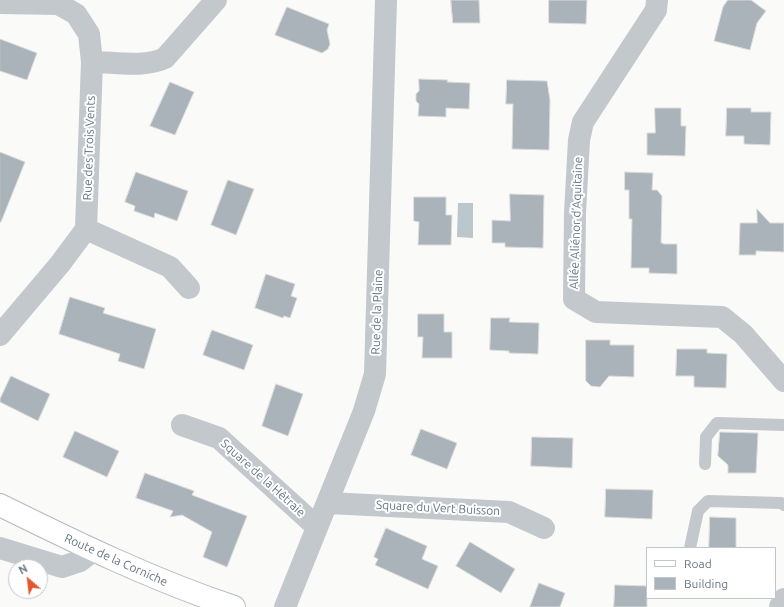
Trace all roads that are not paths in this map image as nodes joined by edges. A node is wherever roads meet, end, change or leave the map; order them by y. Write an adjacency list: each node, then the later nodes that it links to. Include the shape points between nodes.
1 (216, 0): 5 (street, via 165,58 159,61 144,64)
2 (386, 0): 13 (street, Rue de la Plaine, via 375,374 364,411)
3 (657, 0): 9 (street, Allée Aliénor d'Aquitaine, via 656,10 583,122 579,140 574,299 596,312 722,317 743,334)
4 (0, 4): 5 (street, Rue des Trois Vents, via 58,4 76,14 89,34)
5 (92, 62): 6 (street, Rue des Trois Vents)
6 (86, 229): 7 (street, via 170,267); 8 (street)
7 (189, 288)
8 (0, 335)
9 (784, 381)
10 (182, 425): 16 (street, Square de la Hêtraie, via 219,438)
11 (784, 425): 12 (lane, via 717,423 706,436)
12 (705, 464)
13 (328, 503): 16 (street, Rue de la Plaine); 17 (street, Square du Vert Buisson, via 509,512)
14 (0, 505): 20 (street, Route de la Corniche)
15 (784, 505): 18 (lane, via 708,501 698,511)
16 (318, 527): 23 (street, Rue de la Plaine)
17 (544, 528)
18 (690, 547)
19 (0, 548): 20 (street, via 62,567 80,561)
20 (93, 551): 22 (street, Route de la Corniche, via 190,592)
21 (784, 599): 24 (street)
22 (234, 607)
23 (286, 607)
24 (780, 607)

